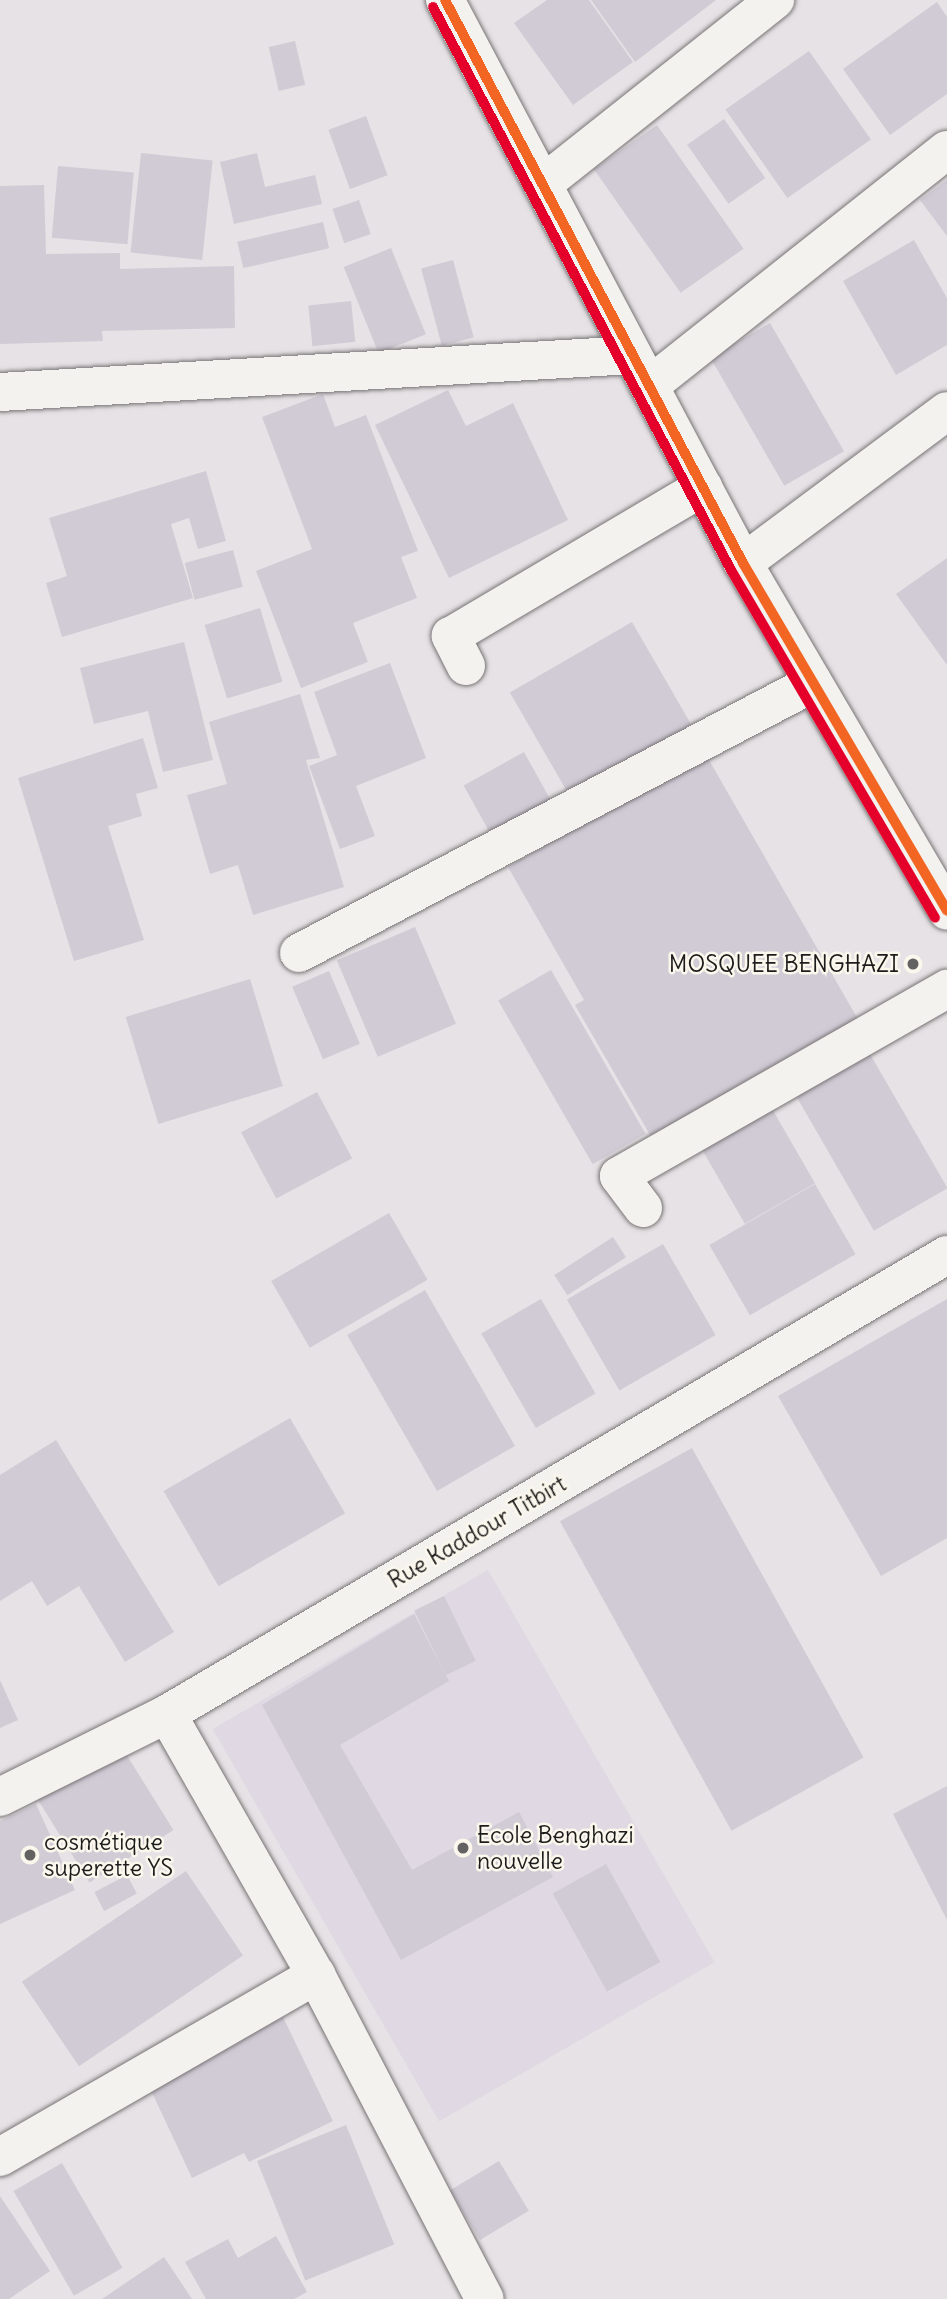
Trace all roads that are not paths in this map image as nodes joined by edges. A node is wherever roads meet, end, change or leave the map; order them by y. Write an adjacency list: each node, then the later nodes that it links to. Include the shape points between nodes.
1 (445, 0): 4 (street)
2 (775, 0): 4 (street)
3 (947, 150): 5 (street)
4 (544, 183): 5 (street)
5 (641, 370): 6 (street); 8 (street)
6 (0, 392)
7 (947, 411): 9 (street)
8 (703, 487): 9 (street); 10 (street, via 451,636)
9 (743, 563): 11 (street)
10 (466, 666)
11 (813, 683): 12 (street); 13 (street)
12 (947, 911)
13 (299, 953)
14 (947, 989): 15 (street, via 619,1176)
15 (643, 1209)
16 (947, 1255): 17 (street, Rue Kaddour Titbirt)
17 (167, 1714): 18 (street, Rue Kaddour Titbirt); 19 (street)
18 (0, 1797)
19 (316, 1976): 20 (street); 21 (street)
20 (0, 2157)
21 (485, 2299)

